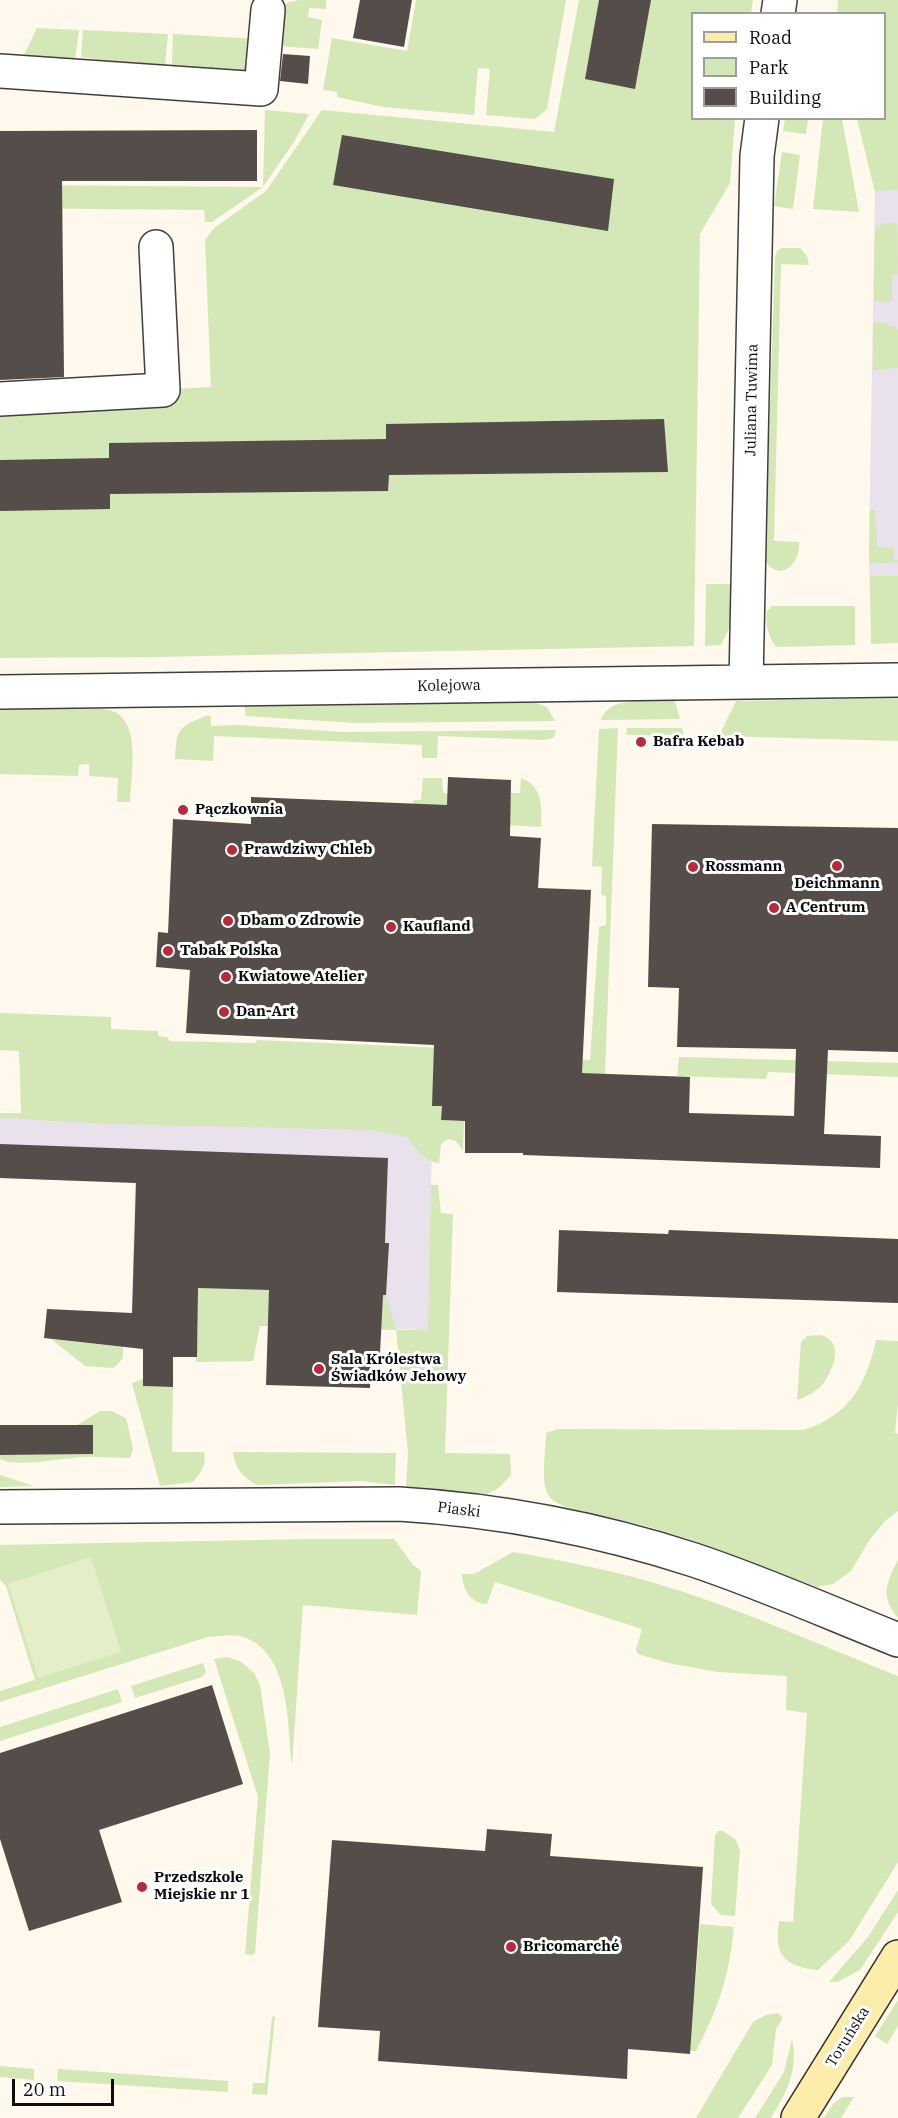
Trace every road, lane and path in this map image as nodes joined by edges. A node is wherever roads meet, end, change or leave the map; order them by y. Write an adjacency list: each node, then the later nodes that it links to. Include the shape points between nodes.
1 (268, 10): 2 (street, via 261,89)
2 (0, 71)
3 (762, 120): 7 (street, Juliana Tuwima, via 757,156)
4 (156, 247): 5 (street, via 163,390)
5 (0, 399)
6 (898, 680): 7 (street, Kolejowa)
7 (746, 682): 8 (street, Kolejowa)
8 (0, 692)
9 (0, 1507): 10 (street, Piaski, via 399,1504 522,1518 594,1532 696,1560)
10 (898, 1640)
11 (898, 1957): 12 (street, Toruńska)
12 (798, 2118)

